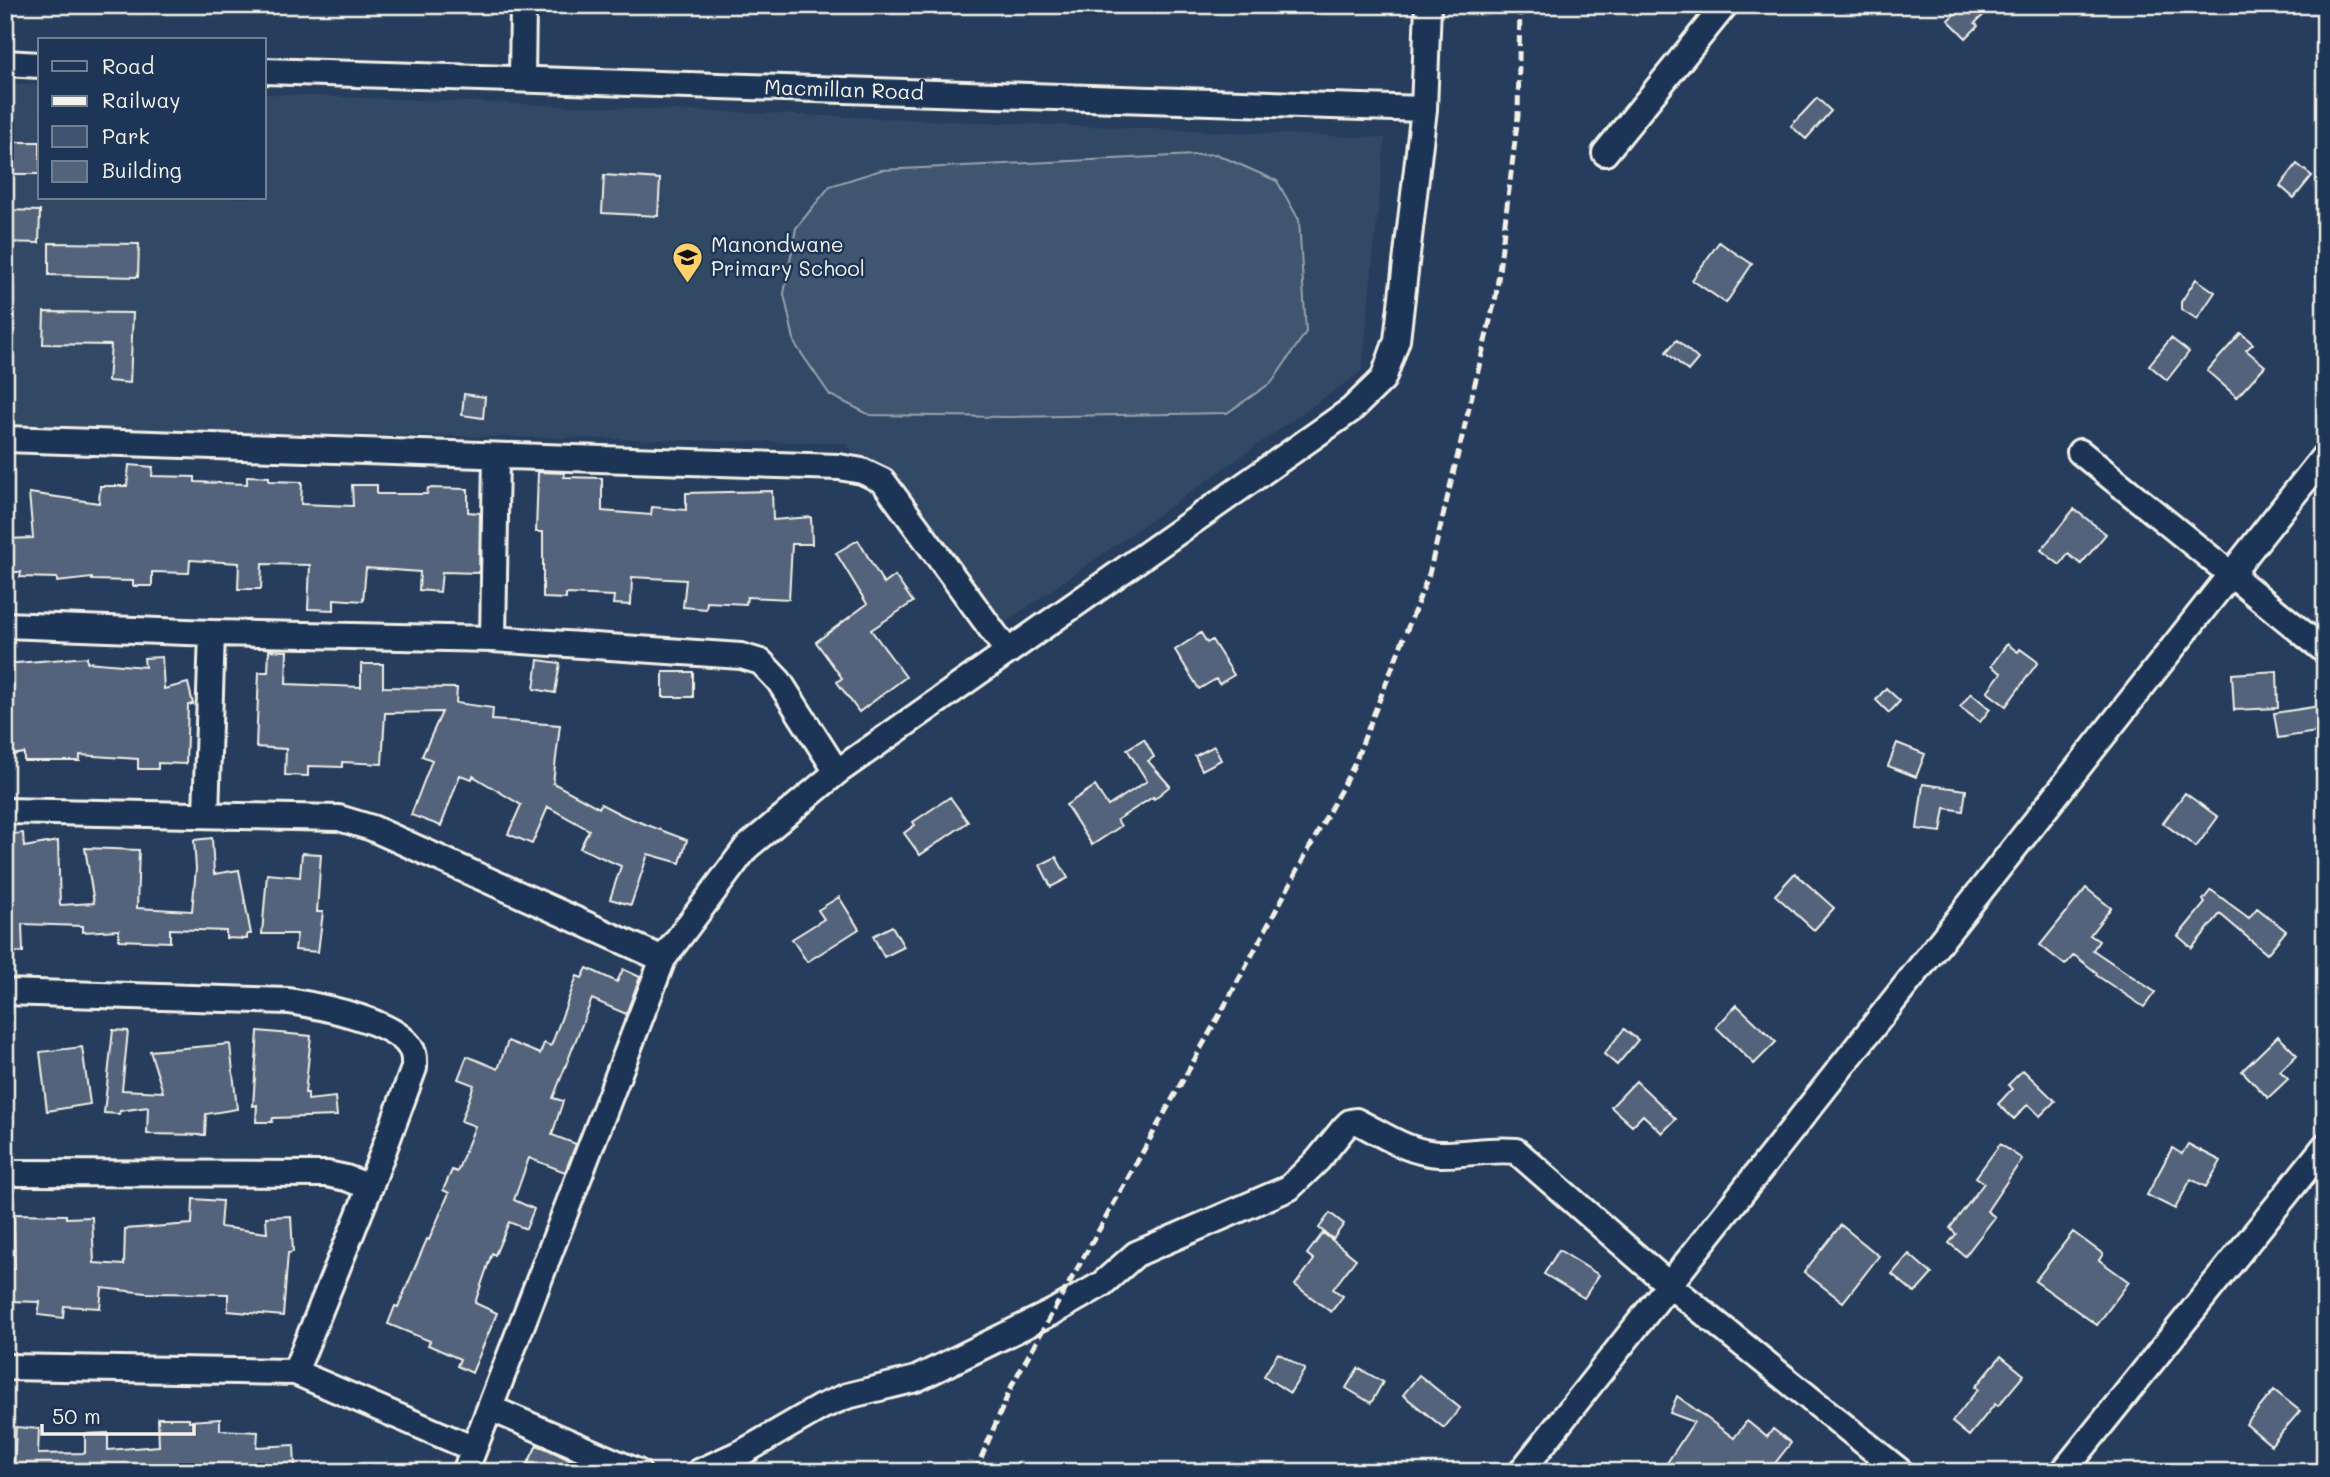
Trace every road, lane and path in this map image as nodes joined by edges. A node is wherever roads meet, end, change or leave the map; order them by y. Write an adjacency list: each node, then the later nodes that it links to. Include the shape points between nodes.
1 (523, 5): 7 (street)
2 (1428, 5): 8 (street)
3 (1725, 5): 9 (street)
4 (5, 64): 5 (street)
5 (38, 65)
6 (266, 71): 7 (street, Macmillan Road)
7 (522, 79): 8 (street, Macmillan Road)
8 (1424, 109): 19 (street, via 1397,340 1383,379 1351,410)
9 (1605, 153)
10 (5, 439): 13 (street)
11 (2080, 452): 14 (street)
12 (2325, 455): 14 (street)
13 (496, 456): 17 (street); 19 (street, via 862,471 883,481)
14 (2231, 576): 18 (street); 28 (street)
15 (5, 625): 16 (street)
16 (212, 633): 17 (street); 22 (street)
17 (492, 639): 20 (street, via 741,656 761,662 779,681)
18 (2325, 651)
19 (1009, 652): 20 (street)
20 (837, 772): 23 (street, via 746,848)
21 (5, 811): 22 (street)
22 (206, 814): 23 (street, via 339,818 372,828)
23 (663, 959): 31 (street)
24 (5, 992): 27 (street, via 289,1001 328,1007 384,1027 409,1045 415,1055 414,1068)
25 (2325, 1146): 37 (street)
26 (5, 1173): 27 (street, via 327,1174)
27 (370, 1187): 30 (street)
28 (1668, 1284): 34 (street, via 1516,1151 1438,1154 1402,1147 1356,1121 1344,1128 1289,1188 1136,1254 1102,1284 1053,1312 916,1379 821,1407); 35 (street); 36 (street)
29 (5, 1367): 30 (street)
30 (295, 1372): 32 (street)
31 (490, 1408): 32 (street); 33 (street)
32 (470, 1461)
33 (638, 1472)
34 (699, 1472)
35 (1521, 1472)
36 (1901, 1472)
37 (2063, 1472)

